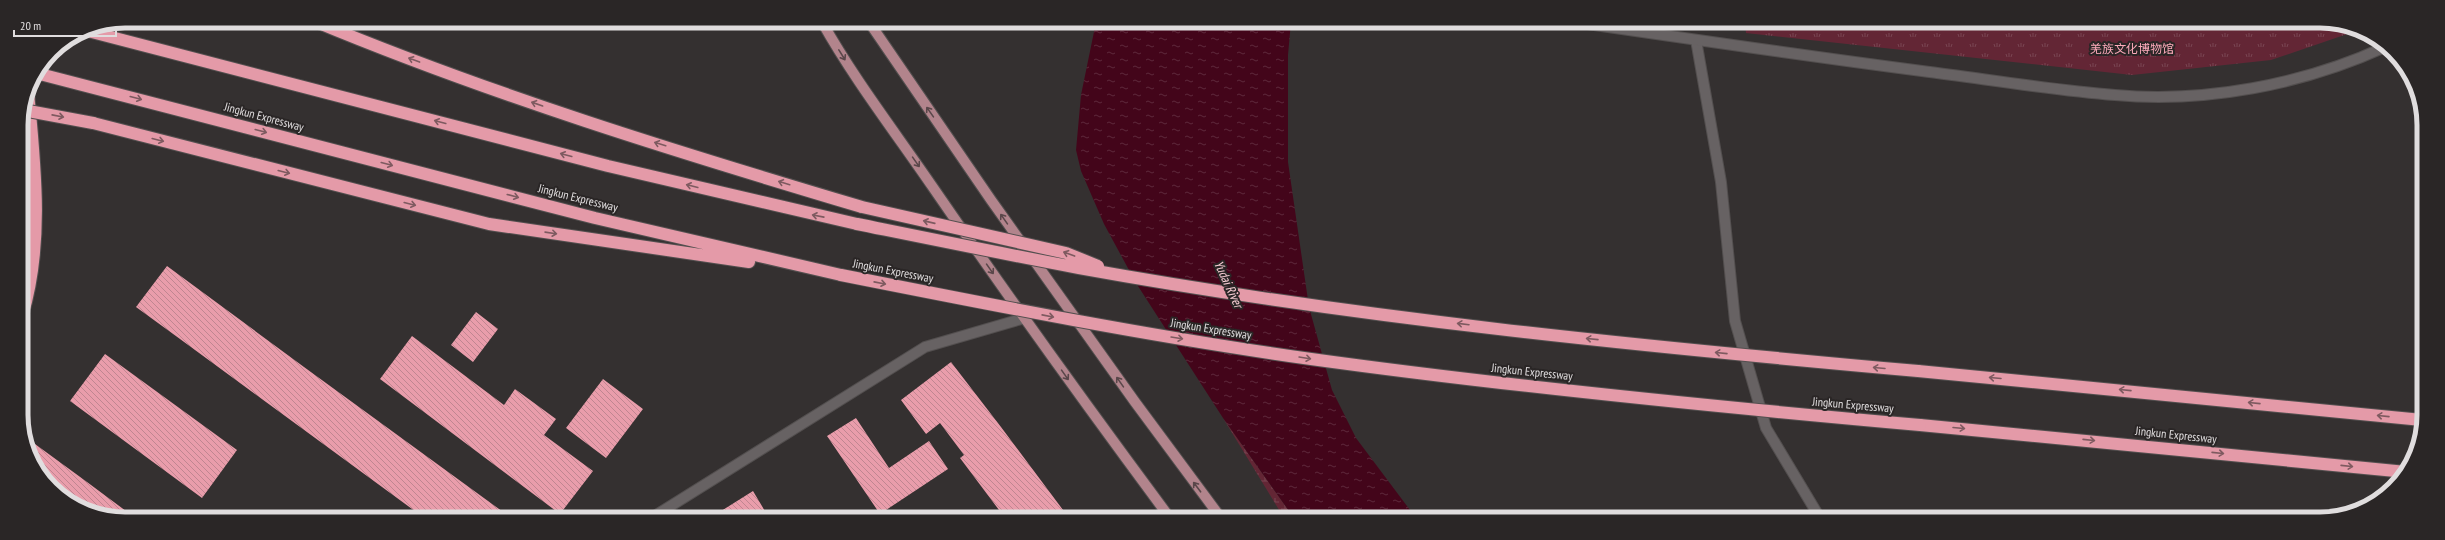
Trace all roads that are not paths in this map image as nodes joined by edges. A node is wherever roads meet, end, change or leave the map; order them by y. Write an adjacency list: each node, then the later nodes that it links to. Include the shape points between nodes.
1 (331, 28): 11 (highway, one-way to 1, bridge, via 1066,253 862,207 577,118 371,45)
2 (826, 28): 14 (main road, one-way to 14)
3 (873, 28): 19 (main road, one-way to 3, via 1135,402)
4 (1613, 28): 6 (street)
5 (94, 33): 11 (highway, one-way to 5, bridge, via 857,224 608,166)
6 (1696, 40): 7 (street, via 2116,95 2172,96 2238,90 2306,76 2350,63); 20 (street, via 1721,182 1735,321 1766,428)
7 (2380, 49)
8 (42, 74): 12 (highway, Jingkun Expressway, one-way to 12, via 595,218)
9 (30, 108): 13 (highway, via 34,152 36,232)
10 (29, 111): 12 (highway, one-way to 12, bridge, via 94,123 489,224)
11 (1118, 274): 15 (highway, one-way to 11, bridge, via 1771,358 1507,329 1318,306)
12 (841, 275): 16 (highway, Jingkun Expressway, one-way to 16, bridge, via 1070,321 1310,359 1758,411)
13 (28, 298)
14 (1025, 318): 17 (street, via 925,347); 18 (main road, one-way to 18)
15 (2417, 420)
16 (2399, 471)
17 (663, 512)
18 (1166, 512)
19 (1217, 512)
20 (1816, 512)

